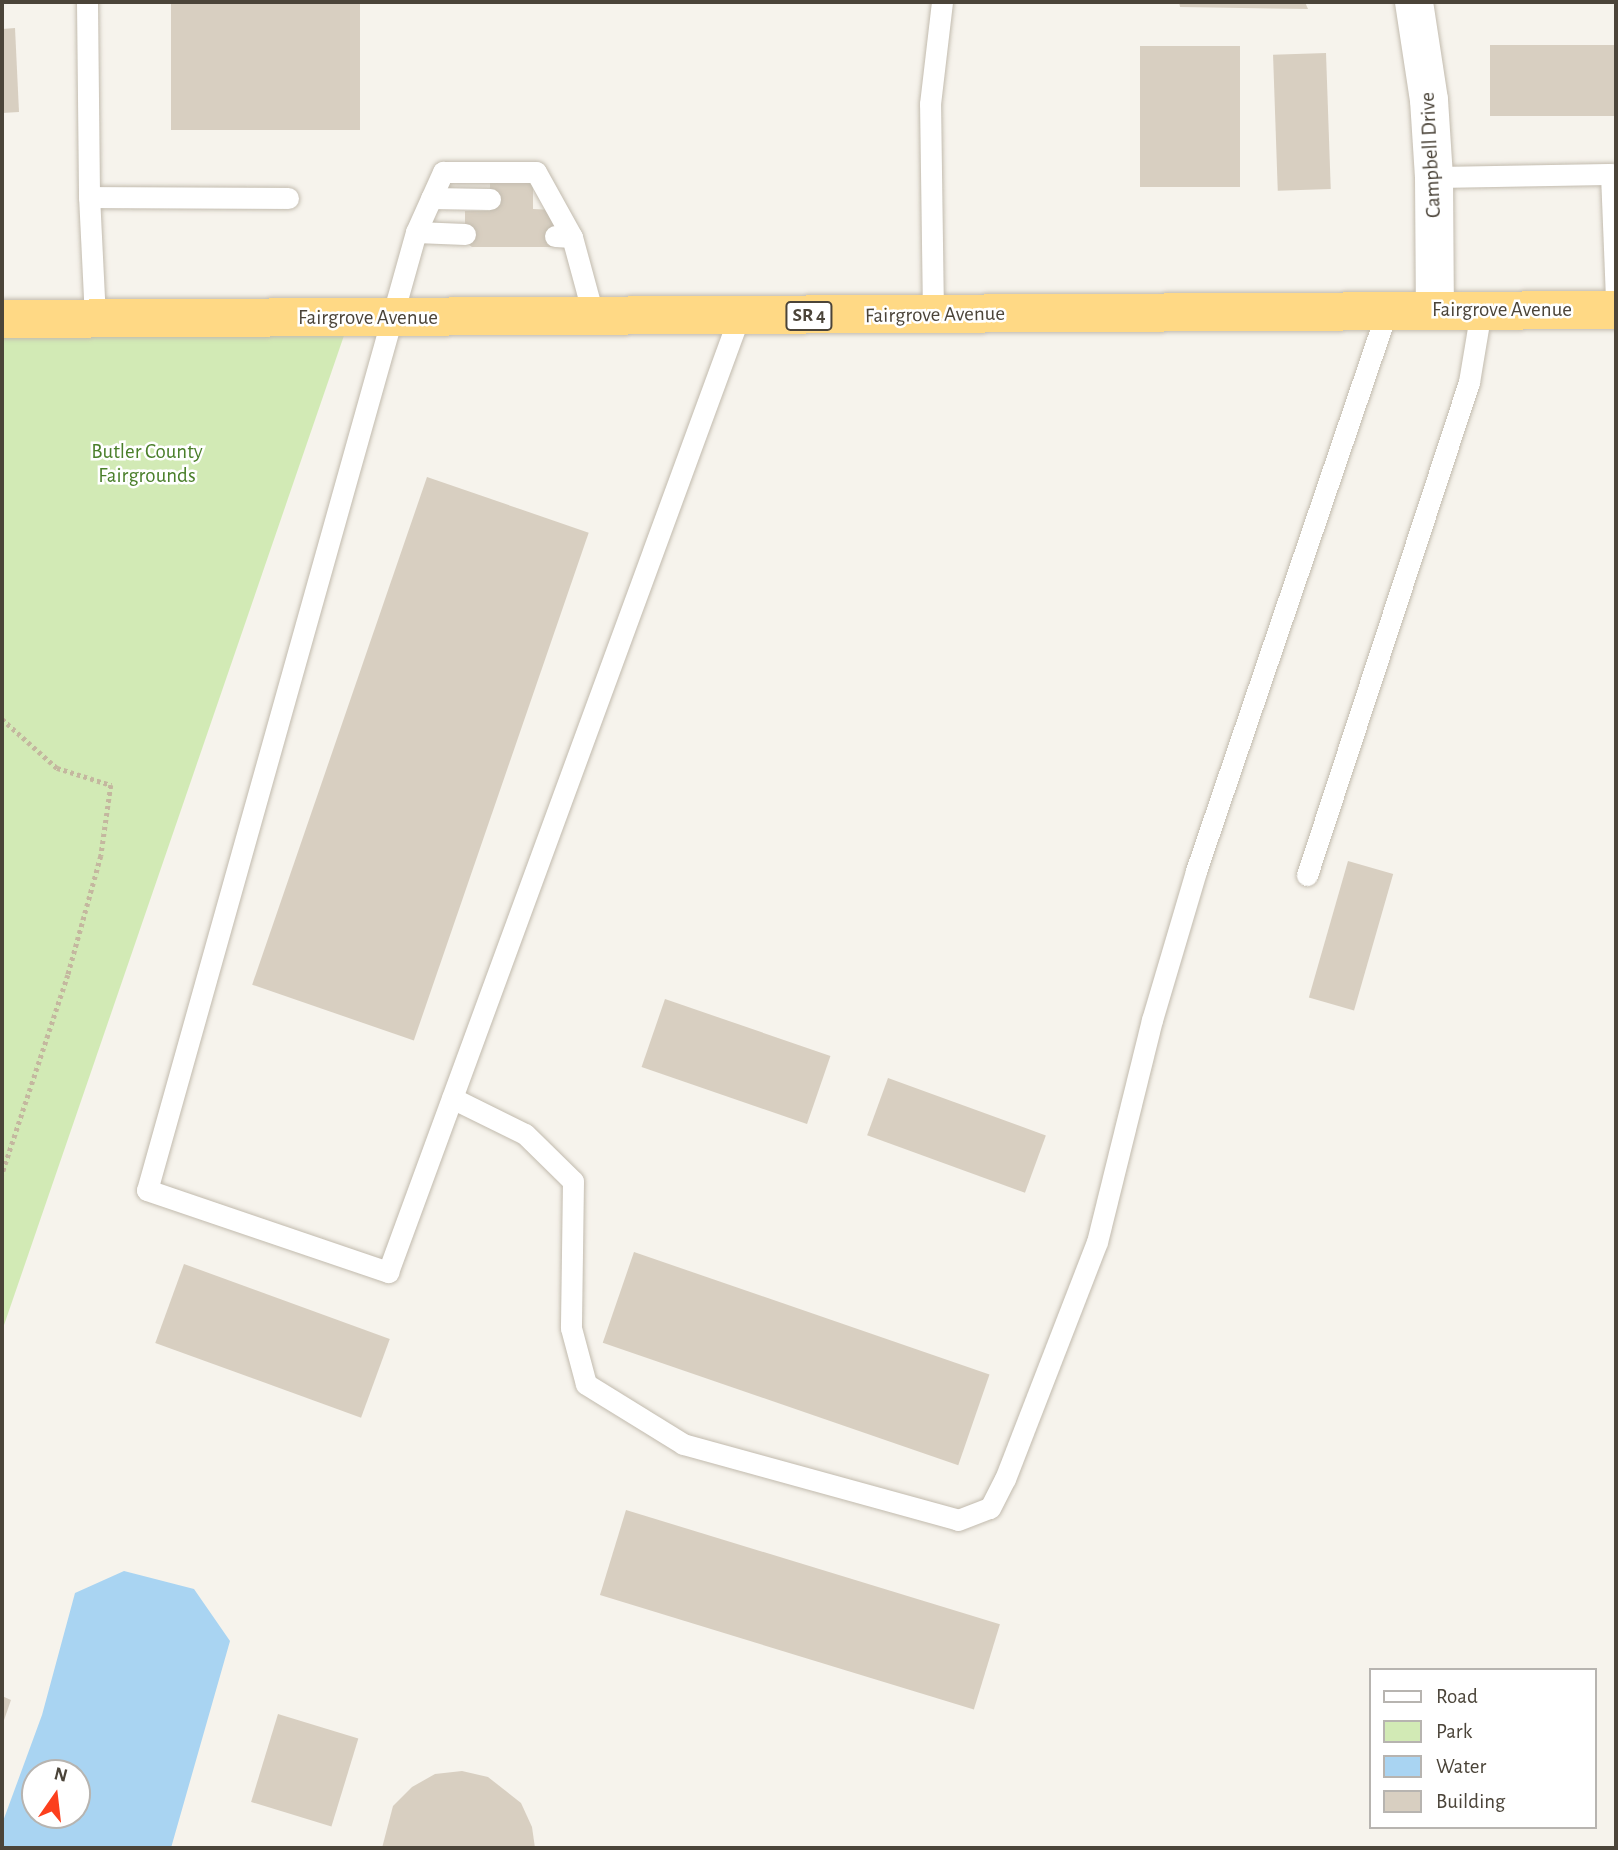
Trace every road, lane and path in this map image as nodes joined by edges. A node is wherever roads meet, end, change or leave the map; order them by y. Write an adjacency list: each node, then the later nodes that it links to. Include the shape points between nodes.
1 (88, 2): 5 (lane)
2 (942, 2): 16 (lane, via 930,104)
3 (1414, 2): 4 (street, Campbell Drive)
4 (1434, 177): 11 (lane, via 1611,174); 12 (street, Campbell Drive)
5 (89, 197): 6 (lane); 18 (lane)
6 (288, 198)
7 (431, 198): 8 (lane); 9 (lane); 20 (lane, via 443,172 536,172 541,198 563,237)
8 (490, 199)
9 (416, 232): 10 (lane); 19 (lane)
10 (465, 233)
11 (1616, 297)
12 (1435, 310): 13 (highway, Fairgrove Avenue / SR 4); 15 (highway, Fairgrove Avenue / SR 4)
13 (1481, 310): 14 (highway, Fairgrove Avenue / SR 4); 23 (lane, via 1469,382)
14 (1616, 310)
15 (1387, 311): 16 (highway, Fairgrove Avenue / SR 4); 24 (lane, via 1196,871 1152,1020 1097,1242 1005,1479 989,1508 958,1520 683,1444 586,1384 571,1328 573,1181 525,1134)
16 (933, 314): 17 (highway, Fairgrove Avenue / SR 4)
17 (739, 317): 20 (highway, Fairgrove Avenue / SR 4); 24 (lane)
18 (95, 318): 19 (highway, Fairgrove Avenue / SR 4); 21 (highway, Fairgrove Avenue / SR 4)
19 (395, 318): 20 (highway, Fairgrove Avenue / SR 4); 24 (lane, via 147,1190 388,1272)
20 (594, 318)
21 (2, 319)
22 (2, 719): 25 (path, via 57,768 111,785 101,856 68,975)
23 (1307, 875)
24 (452, 1098)
25 (2, 1174)

